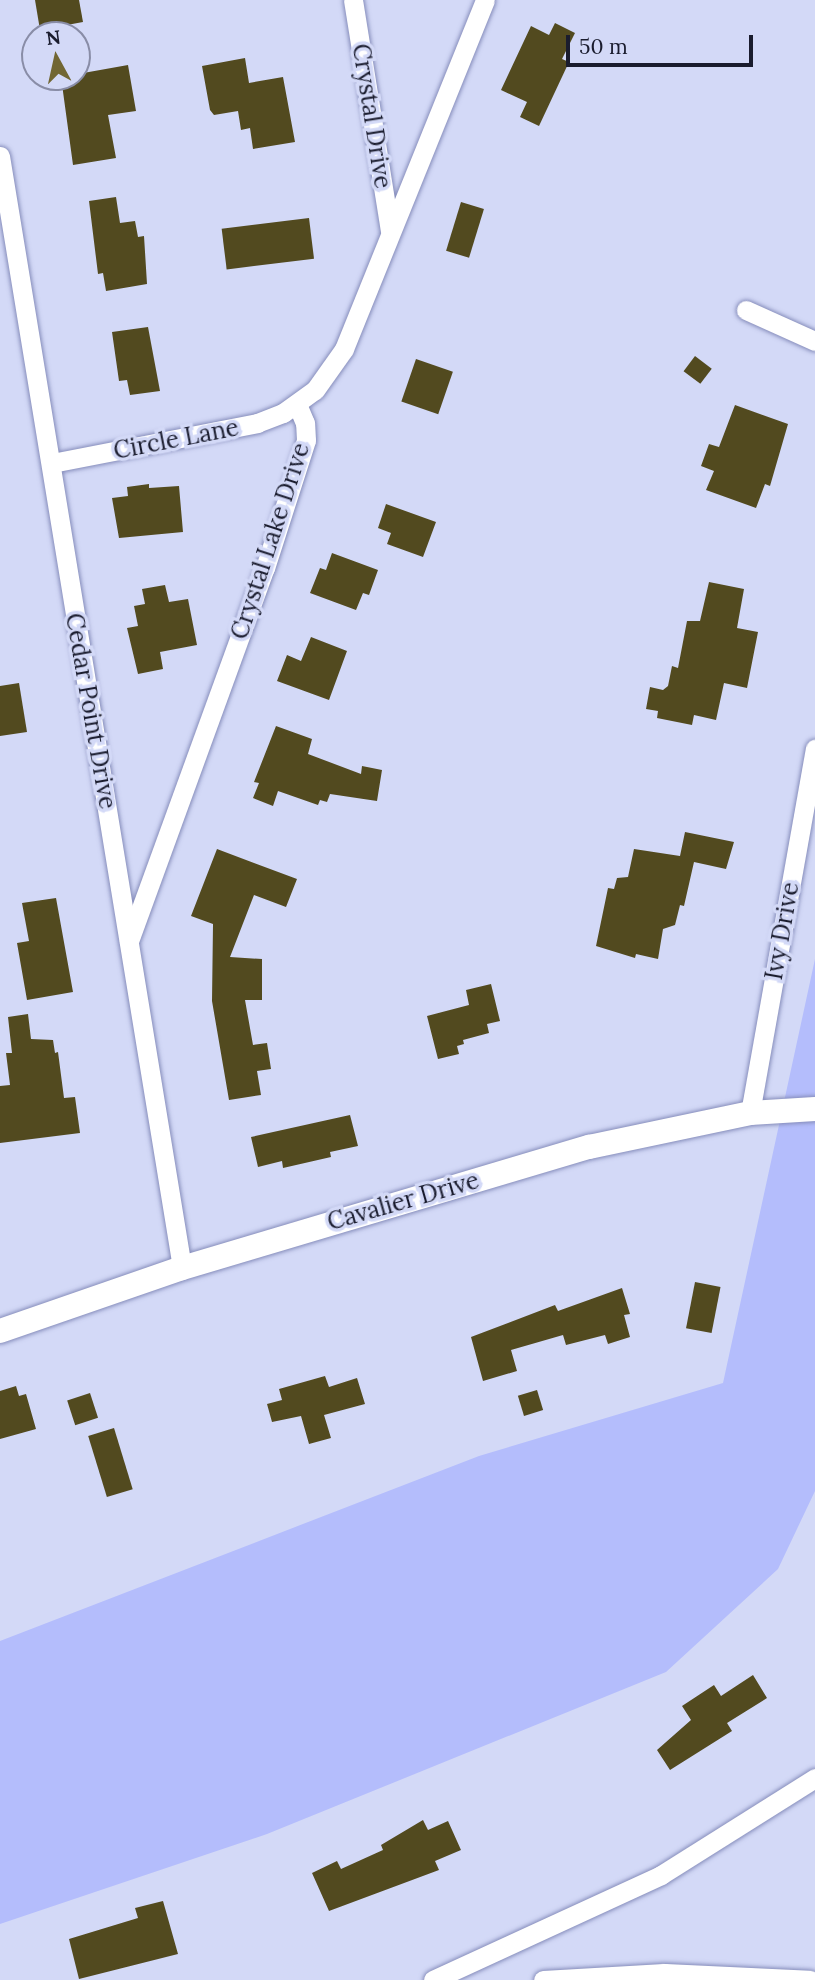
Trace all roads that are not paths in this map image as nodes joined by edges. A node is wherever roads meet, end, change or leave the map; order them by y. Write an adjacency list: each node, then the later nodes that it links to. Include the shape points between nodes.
1 (353, 0): 4 (street, Crystal Drive)
2 (485, 0): 4 (street, Crystal Lake Drive)
3 (0, 156): 8 (street, Cedar Point Drive)
4 (390, 232): 7 (street, Crystal Lake Drive, via 344,349 330,373)
5 (746, 310): 6 (street)
6 (815, 341)
7 (297, 404): 8 (street, Circle Lane, via 257,423); 10 (street, Crystal Lake Drive, via 306,440)
8 (52, 463): 10 (street, Cedar Point Drive)
9 (815, 749): 12 (street, Ivy Drive)
10 (129, 942): 13 (street, Cedar Point Drive)
11 (815, 1109): 12 (street, Cavalier Drive)
12 (750, 1113): 13 (street, Cavalier Drive, via 589,1147)
13 (182, 1268): 14 (street, Cavalier Drive)
14 (0, 1331)
15 (815, 1778): 16 (street, via 661,1875)
16 (433, 1980)
17 (543, 1980): 18 (street, via 664,1973)
18 (810, 1980)

